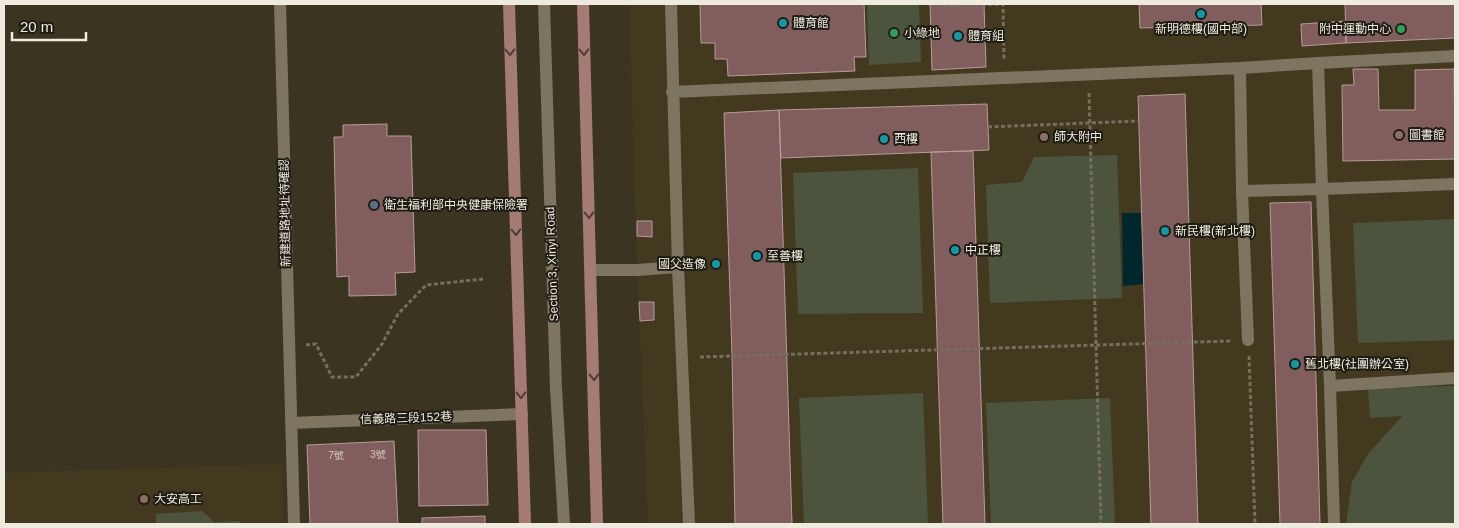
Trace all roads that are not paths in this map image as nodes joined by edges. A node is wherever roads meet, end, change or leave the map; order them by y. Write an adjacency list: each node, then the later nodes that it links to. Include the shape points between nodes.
1 (280, 4): 19 (street, 新建道路地址待確認)
2 (509, 4): 18 (main road, one-way to 18)
3 (544, 4): 22 (street, Section 3, Xinyi Road, via 556,388)
4 (583, 4): 14 (main road, one-way to 14)
5 (671, 4): 9 (street)
6 (1455, 56): 7 (street)
7 (1318, 63): 8 (street); 11 (street)
8 (1240, 68): 9 (street); 12 (street)
9 (672, 92): 13 (street)
10 (1455, 184): 11 (street)
11 (1322, 189): 12 (street); 17 (street)
12 (1242, 191): 15 (street)
13 (678, 267): 14 (street); 24 (street)
14 (591, 270): 23 (main road, one-way to 23)
15 (1248, 340)
16 (1455, 378): 17 (street)
17 (1330, 386): 25 (street)
18 (522, 414): 19 (street, 信義路三段152巷); 21 (main road)
19 (290, 423): 20 (street, 新建道路地址待確認)
20 (294, 524)
21 (525, 524)
22 (564, 524)
23 (597, 524)
24 (689, 524)
25 (1334, 524)

